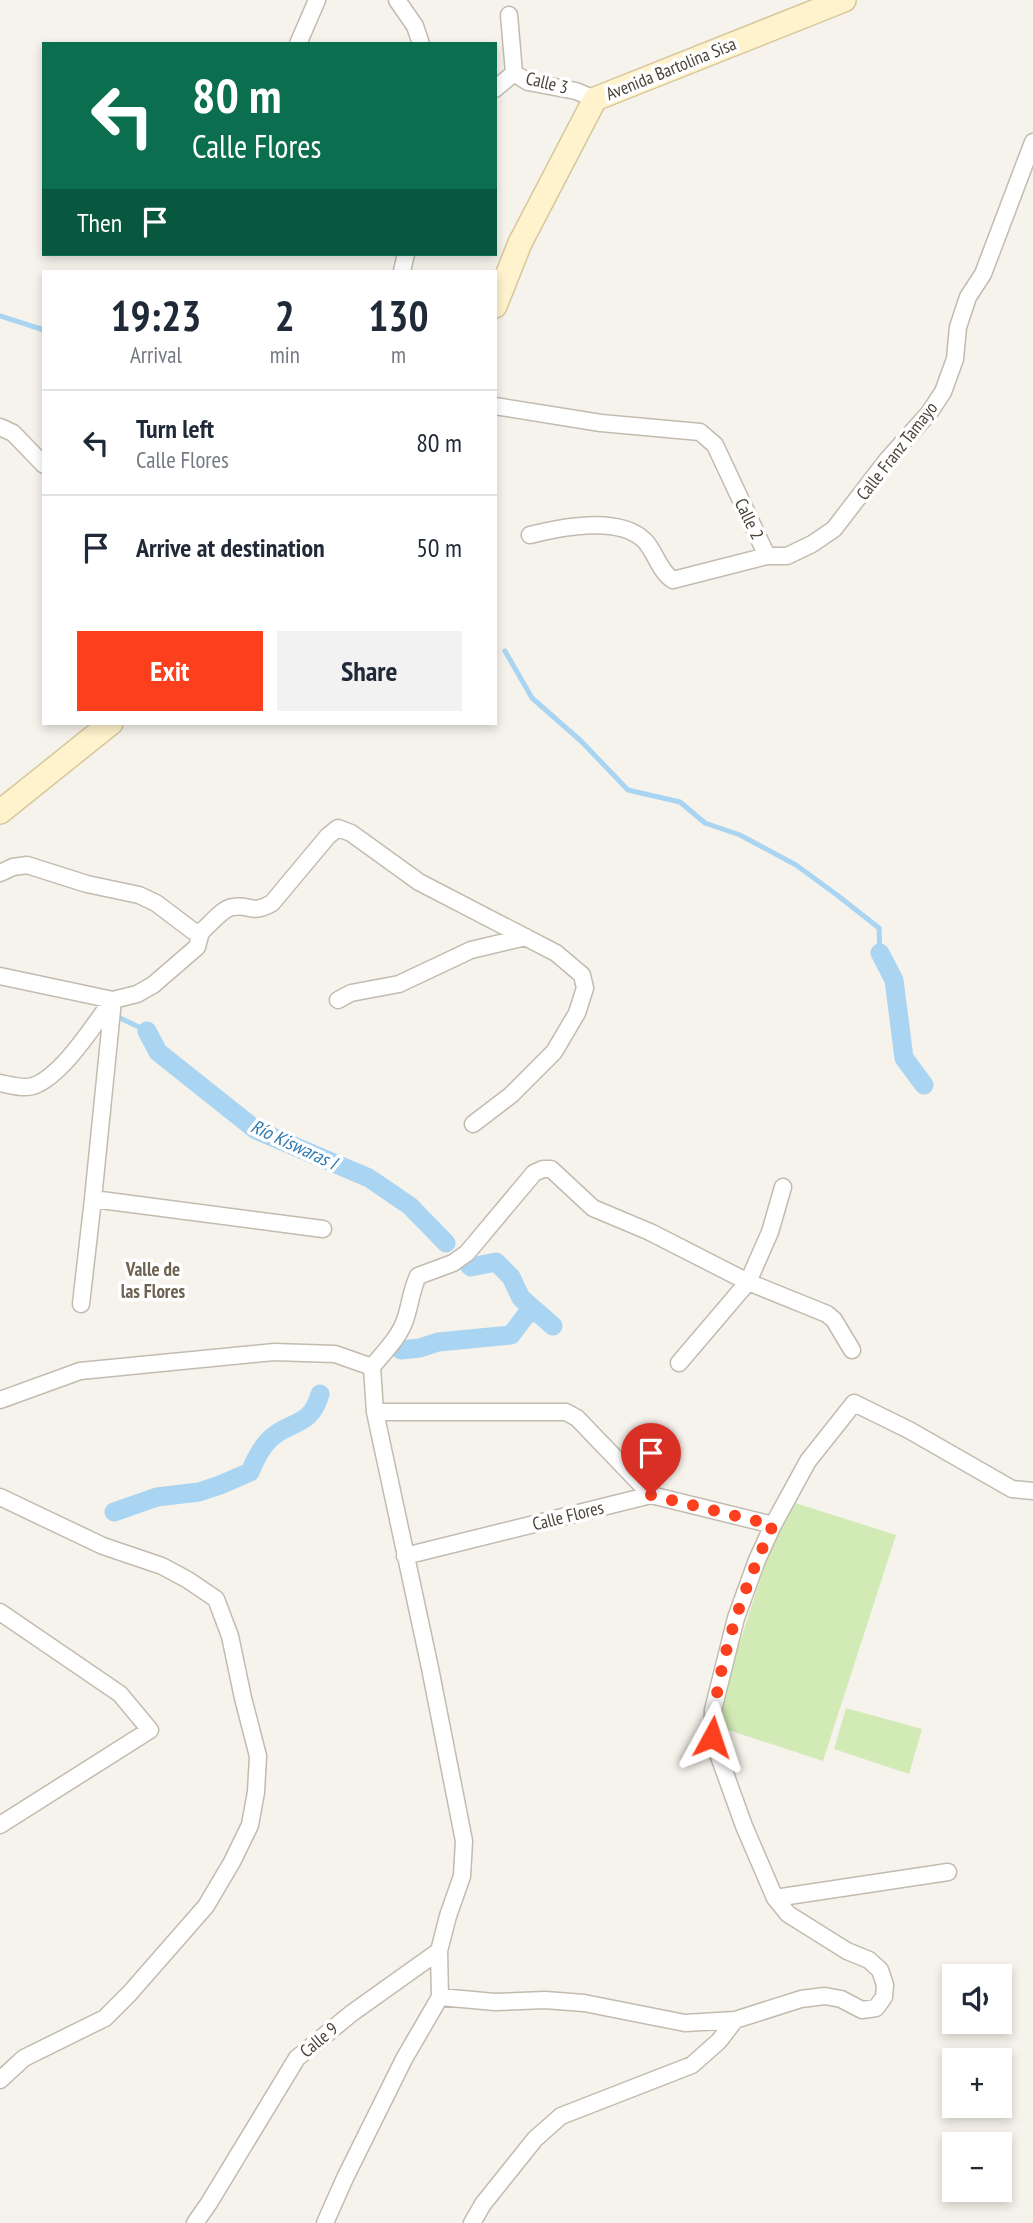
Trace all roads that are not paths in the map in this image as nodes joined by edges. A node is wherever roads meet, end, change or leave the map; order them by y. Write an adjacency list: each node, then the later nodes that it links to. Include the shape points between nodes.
1 (317, 0): 5 (street)
2 (397, 0): 6 (street)
3 (844, 0): 9 (street, Avenida Bartolina Sisa)
4 (509, 15): 7 (street, Calle 3)
5 (299, 42)
6 (420, 42)
7 (514, 73): 8 (street); 9 (street, Calle 3, via 528,82)
8 (497, 87)
9 (595, 99): 11 (street, Avenida Bartolina Sisa, via 520,243)
10 (1033, 142): 16 (street, Calle Franz Tamayo, via 983,274 968,297 943,392 834,529 787,556)
11 (497, 301)
12 (497, 406): 16 (street, Calle 2, via 700,432 715,445)
13 (0, 428): 14 (street, via 13,433)
14 (42, 464)
15 (530, 535): 16 (street, Calle 2, via 583,525 616,527 646,542 665,575 673,580)
16 (767, 556)
17 (109, 725): 18 (street)
18 (0, 812)
19 (0, 873): 20 (street, via 27,865 139,895)
20 (201, 932): 21 (street, via 232,906 259,910 272,903 338,828 351,832 419,882); 23 (street, via 197,947 153,985)
21 (526, 937): 24 (street, via 471,950 399,984); 26 (street, via 556,953 582,975 585,988 577,1013 554,1052 511,1095)
22 (0, 976): 23 (street)
23 (113, 1000): 25 (street, via 69,1059 42,1082 30,1087); 28 (street)
24 (338, 1000)
25 (0, 1083)
26 (472, 1124)
27 (783, 1187): 30 (street)
28 (93, 1199): 29 (street); 31 (street)
29 (323, 1230)
30 (748, 1282): 32 (street, via 827,1314); 33 (street); 34 (street, via 593,1208 551,1169 543,1169 534,1173 467,1253 418,1276 405,1322)
31 (80, 1304)
32 (852, 1350)
33 (679, 1363)
34 (372, 1367): 35 (street, via 335,1354 274,1352 80,1371); 36 (street)
35 (0, 1400)
36 (375, 1412): 38 (street, via 566,1412); 41 (street)
37 (1033, 1491): 40 (street, via 1012,1489 854,1402 808,1461)
38 (651, 1495): 40 (street, Calle Flores); 41 (street, Calle Flores)
39 (0, 1497): 49 (street, via 103,1546 162,1566 216,1599 230,1636 258,1756 250,1825 206,1906 104,2018 24,2058)
40 (773, 1525): 45 (street, via 736,1618 713,1710 712,1737)
41 (405, 1556): 46 (street, via 464,1841 462,1876)
42 (0, 1612): 43 (street, via 120,1693 150,1730)
43 (0, 1825)
44 (948, 1871): 45 (street)
45 (775, 1898): 48 (street, via 788,1914 869,1960 880,1970 884,1997 876,2008 862,2010 841,1999 801,1998)
46 (439, 1951): 47 (street); 50 (street, Calle 9, via 297,2058)
47 (440, 1997): 48 (street, via 584,2003 685,2023); 51 (street, via 404,2059)
48 (735, 2020): 52 (street, via 692,2065 561,2116 535,2139)
49 (0, 2080)
50 (195, 2223)
51 (326, 2223)
52 (472, 2223)

